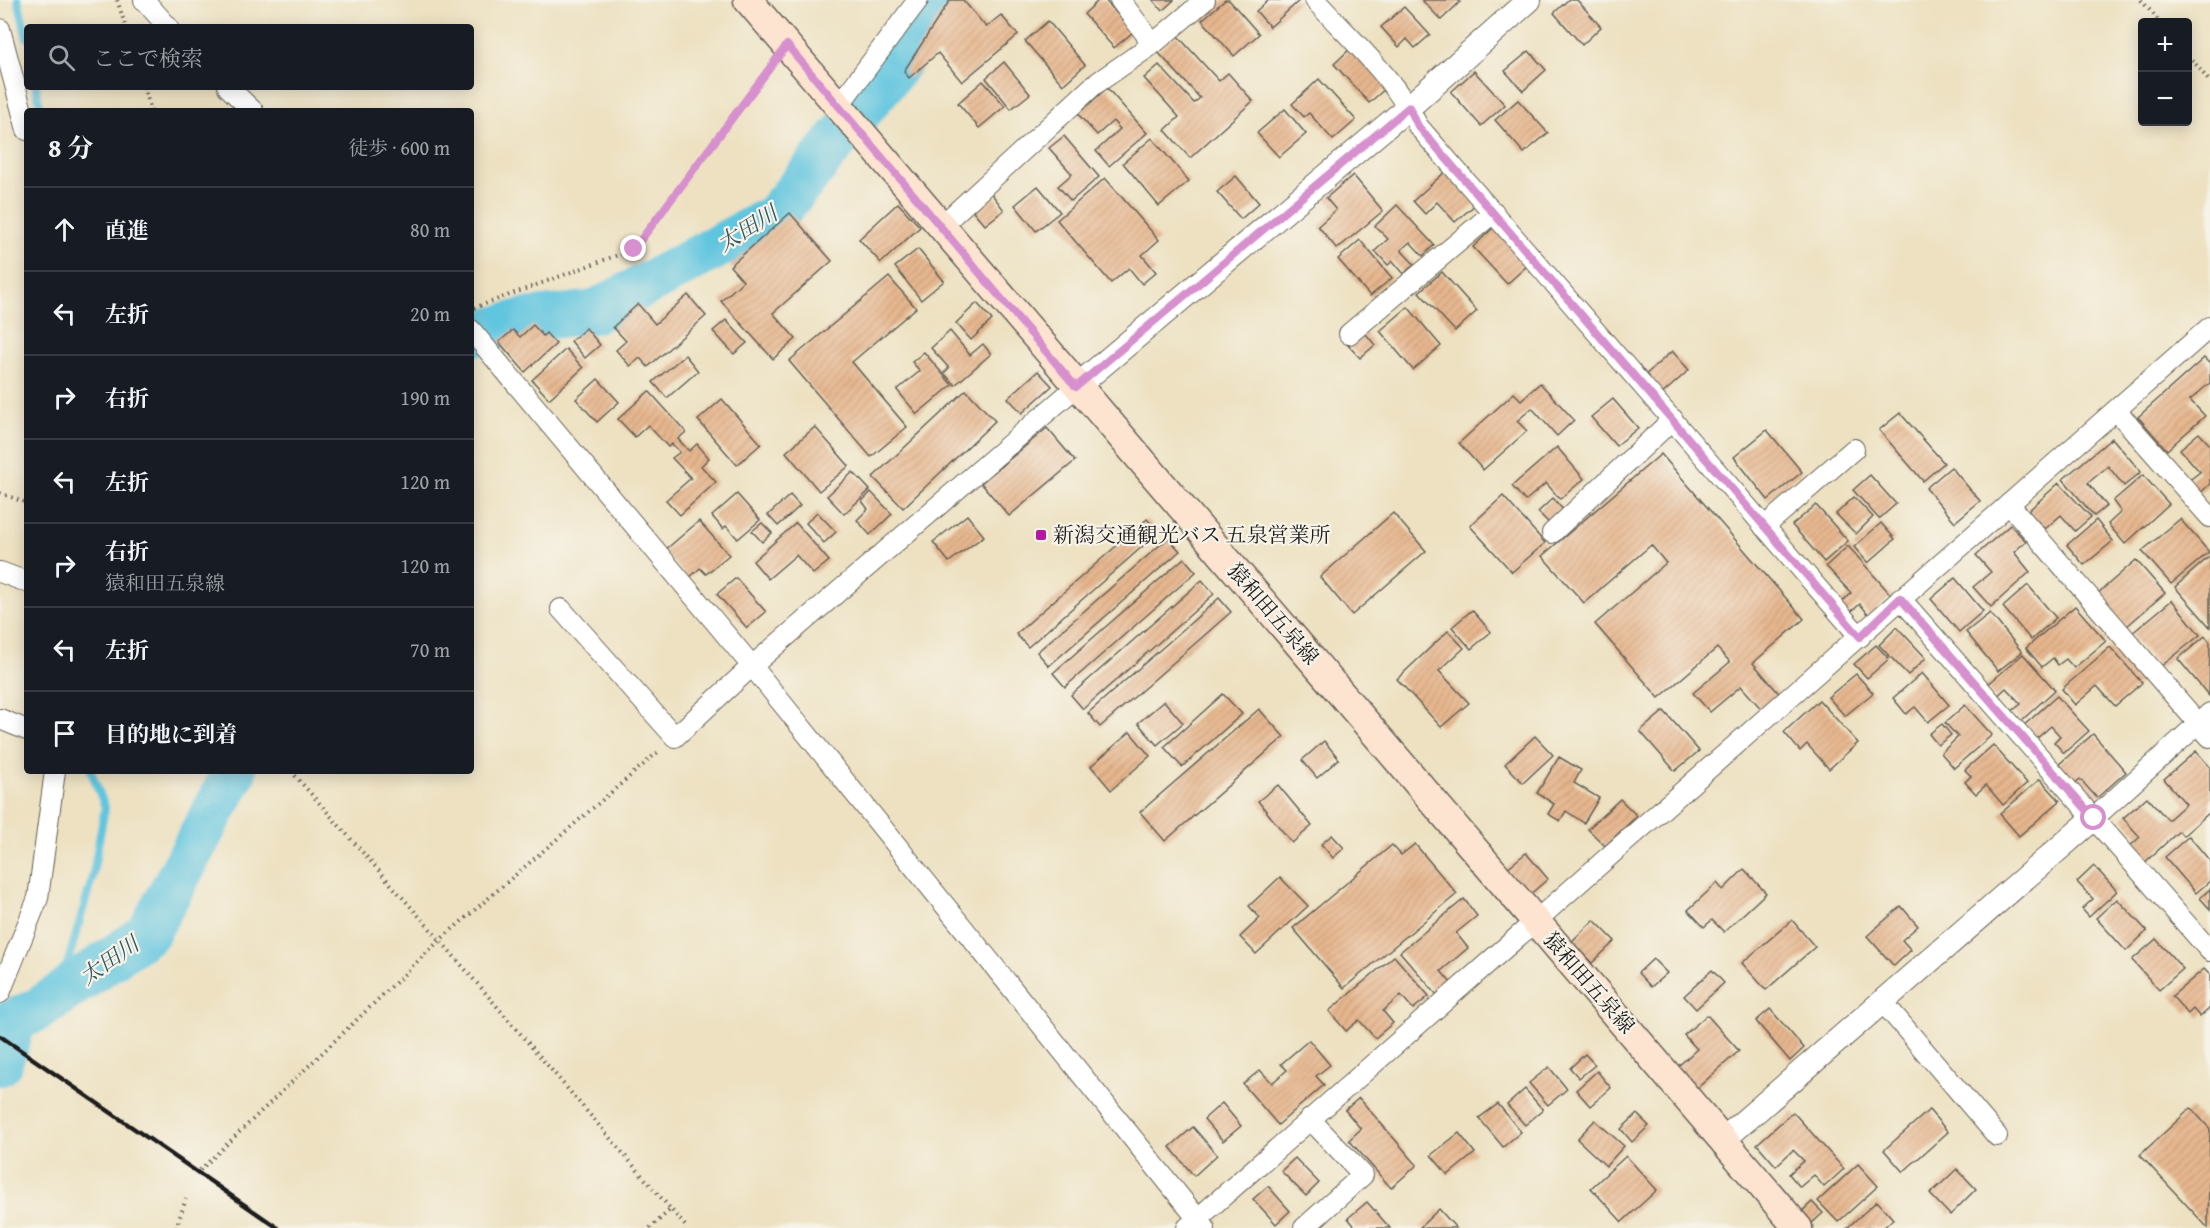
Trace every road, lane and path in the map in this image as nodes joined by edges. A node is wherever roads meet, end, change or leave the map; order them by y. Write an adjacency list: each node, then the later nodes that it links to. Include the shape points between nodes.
1 (117, 0): 11 (path)
2 (144, 0): 12 (street)
3 (748, 0): 15 (main road, 猿和田五泉線)
4 (918, 0): 20 (street)
5 (1120, 0): 14 (street)
6 (1205, 0): 14 (street)
7 (1315, 0): 21 (street)
8 (1529, 0): 21 (street)
9 (2141, 0): 10 (path)
10 (2157, 18)
11 (125, 24)
12 (165, 24)
13 (0, 29): 24 (street)
14 (1153, 44): 26 (street, via 1094,85)
15 (787, 45): 20 (main road, 猿和田五泉線); 27 (path, via 634,249)
16 (2192, 62): 17 (path)
17 (2210, 82)
18 (145, 90): 22 (path)
19 (231, 90): 23 (street)
20 (839, 105): 26 (main road, 猿和田五泉線)
21 (1409, 107): 25 (street, via 1418,126); 31 (street)
22 (150, 108)
23 (250, 108)
24 (24, 119)
25 (1494, 212): 30 (street); 33 (street)
26 (940, 227): 31 (main road, 猿和田五泉線)
27 (474, 308)
28 (2209, 330): 32 (street)
29 (474, 333): 46 (street)
30 (1348, 334)
31 (1076, 387): 46 (street); 54 (main road, 猿和田五泉線)
32 (2116, 410): 37 (street); 38 (street)
33 (1673, 419): 39 (street); 40 (street)
34 (1854, 449): 39 (street)
35 (0, 493): 36 (path)
36 (24, 502)
37 (2009, 504): 43 (street); 48 (street)
38 (2210, 517)
39 (1764, 527): 45 (street)
40 (1552, 533)
41 (0, 572): 42 (street)
42 (24, 581)
43 (1900, 598): 45 (street); 53 (street)
44 (561, 609): 50 (street)
45 (1860, 637): 54 (street)
46 (752, 666): 50 (street); 65 (street)
47 (0, 719): 49 (street)
48 (2206, 725): 53 (street)
49 (24, 729)
50 (675, 736): 55 (path)
51 (55, 774): 57 (street, via 38,898)
52 (294, 774): 55 (path)
53 (2094, 818): 56 (street); 58 (street)
54 (1536, 922): 59 (street); 61 (main road, 猿和田五泉線)
55 (440, 940): 62 (path); 64 (path)
56 (2210, 951)
57 (0, 993)
58 (1882, 1001): 60 (street); 61 (street)
59 (1310, 1119): 65 (street); 69 (street, via 1363,1175)
60 (1997, 1136)
61 (1724, 1140): 70 (main road, 猿和田五泉線)
62 (200, 1170)
63 (186, 1199): 66 (path)
64 (671, 1209): 67 (path); 68 (path)
65 (1197, 1225)
66 (176, 1228)
67 (650, 1228)
68 (687, 1228)
69 (1304, 1228)
70 (1798, 1228)

